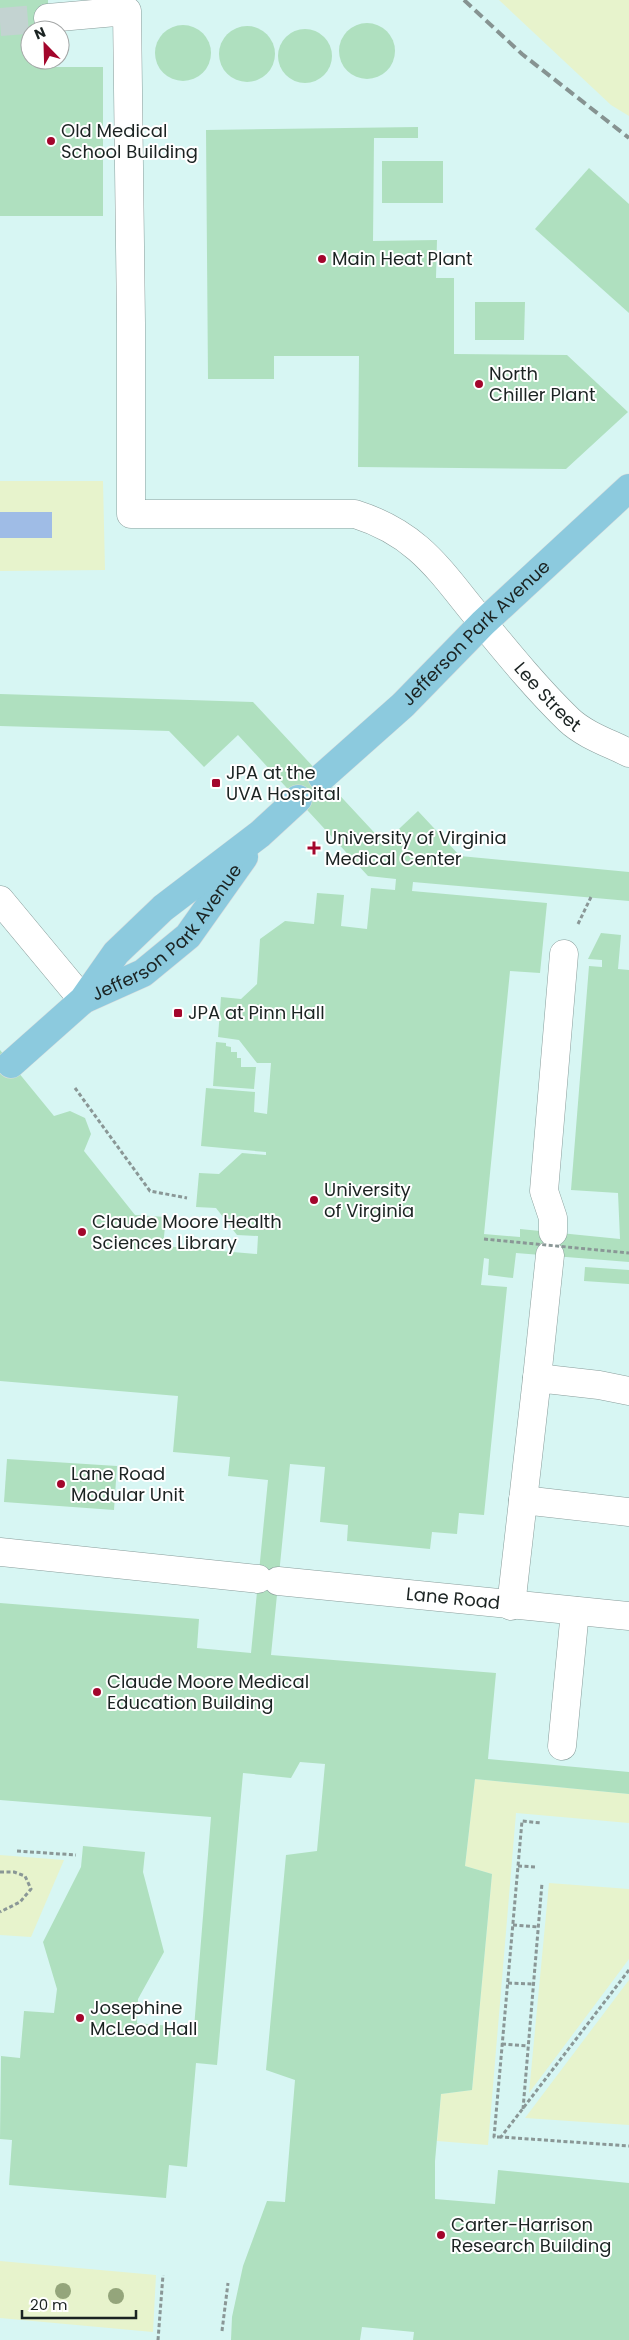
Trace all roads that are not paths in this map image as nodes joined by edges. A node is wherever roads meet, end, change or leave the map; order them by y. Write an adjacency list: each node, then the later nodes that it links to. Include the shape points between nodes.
1 (48, 18): 3 (street, Lee Street, via 127,11 131,514 355,514 380,522 403,536 437,565)
2 (629, 488): 3 (main road, Jefferson Park Avenue)
3 (483, 623): 4 (street, Lee Street, via 570,721); 5 (main road, Jefferson Park Avenue, via 402,705)
4 (629, 753)
5 (322, 777)
6 (298, 799): 7 (main road, Jefferson Park Avenue)
7 (260, 834): 10 (main road, Jefferson Park Avenue, via 163,908 116,953); 10 (main road, Jefferson Park Avenue, via 188,936 143,973)
8 (0, 900): 10 (street)
9 (564, 954): 12 (street, via 544,1191 553,1218)
10 (83, 1000): 11 (main road, Jefferson Park Avenue)
11 (11, 1064)
12 (538, 1378): 13 (street); 14 (street)
13 (629, 1391)
14 (523, 1500): 15 (street); 17 (street)
15 (629, 1512)
16 (0, 1552): 17 (street, Lane Road)
17 (511, 1606): 18 (street, Lane Road)
18 (576, 1612): 19 (street, Lane Road); 20 (street)
19 (629, 1616)
20 (562, 1746)

